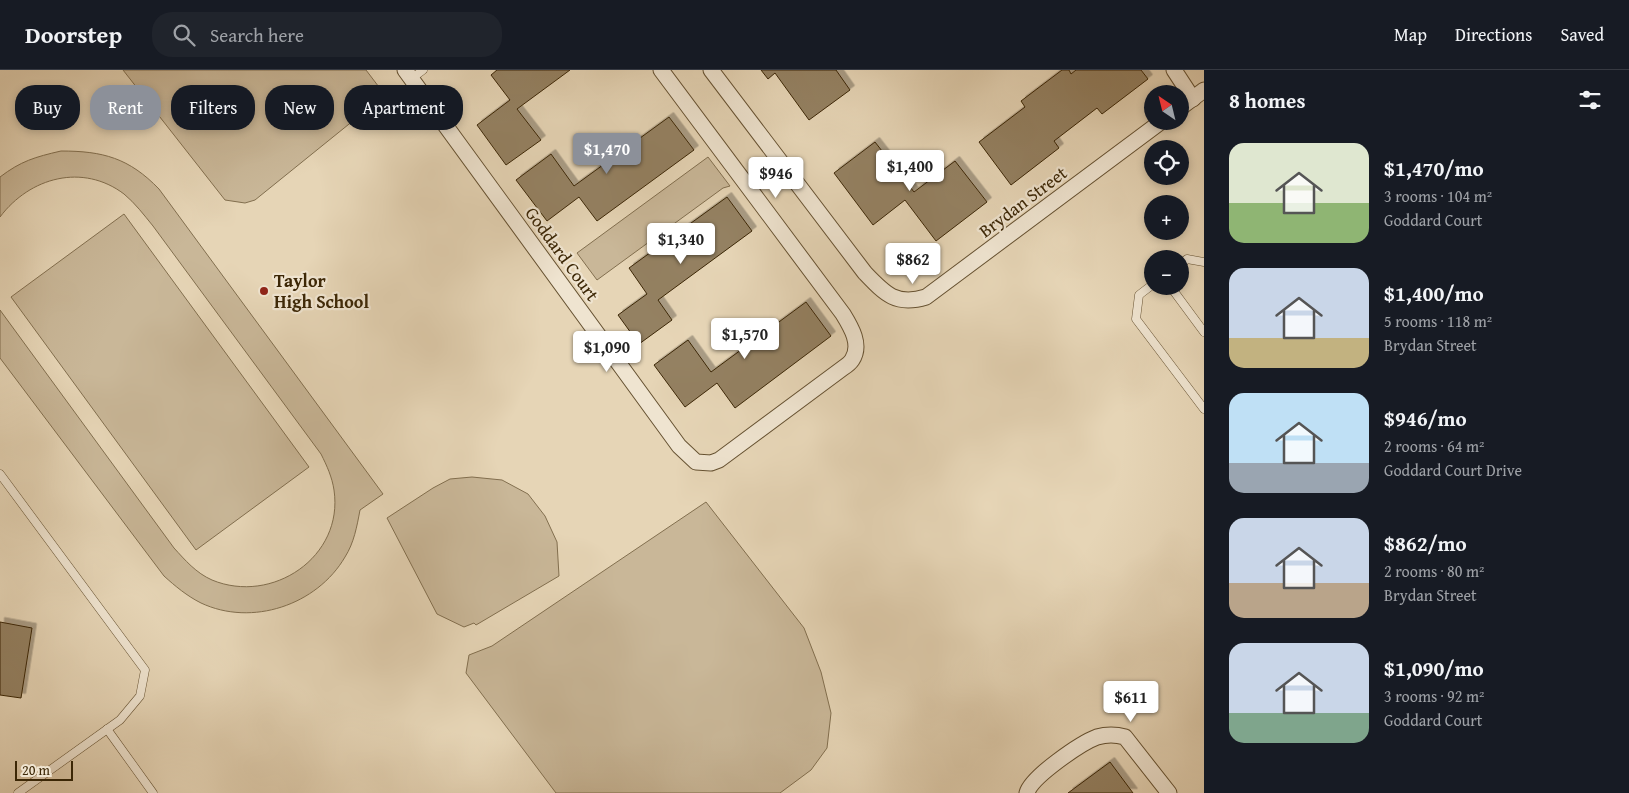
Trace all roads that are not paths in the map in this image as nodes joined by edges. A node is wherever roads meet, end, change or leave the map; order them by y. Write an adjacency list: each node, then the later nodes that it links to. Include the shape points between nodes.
1 (661, 70): 4 (street, Goddard Court, via 843,314 852,328 857,346 852,360 843,368 711,463 696,462 679,446)
2 (711, 70): 6 (street, Brydan Street, via 865,273 883,291 901,300 926,297)
3 (1174, 70): 5 (street)
4 (413, 73)
5 (1198, 94)
6 (1150, 130)
7 (1189, 259): 8 (lane)
8 (1204, 262)
9 (1144, 291): 12 (lane, via 1139,295 1136,318)
10 (1177, 295): 11 (lane)
11 (1204, 332)
12 (1204, 409)
13 (0, 474): 14 (lane, via 145,670 140,696 120,720)
14 (107, 729): 15 (lane); 16 (lane)
15 (18, 793)
16 (153, 793)
17 (1027, 793): 18 (street, via 1066,754 1097,737 1113,734 1124,737)
18 (1169, 793)

